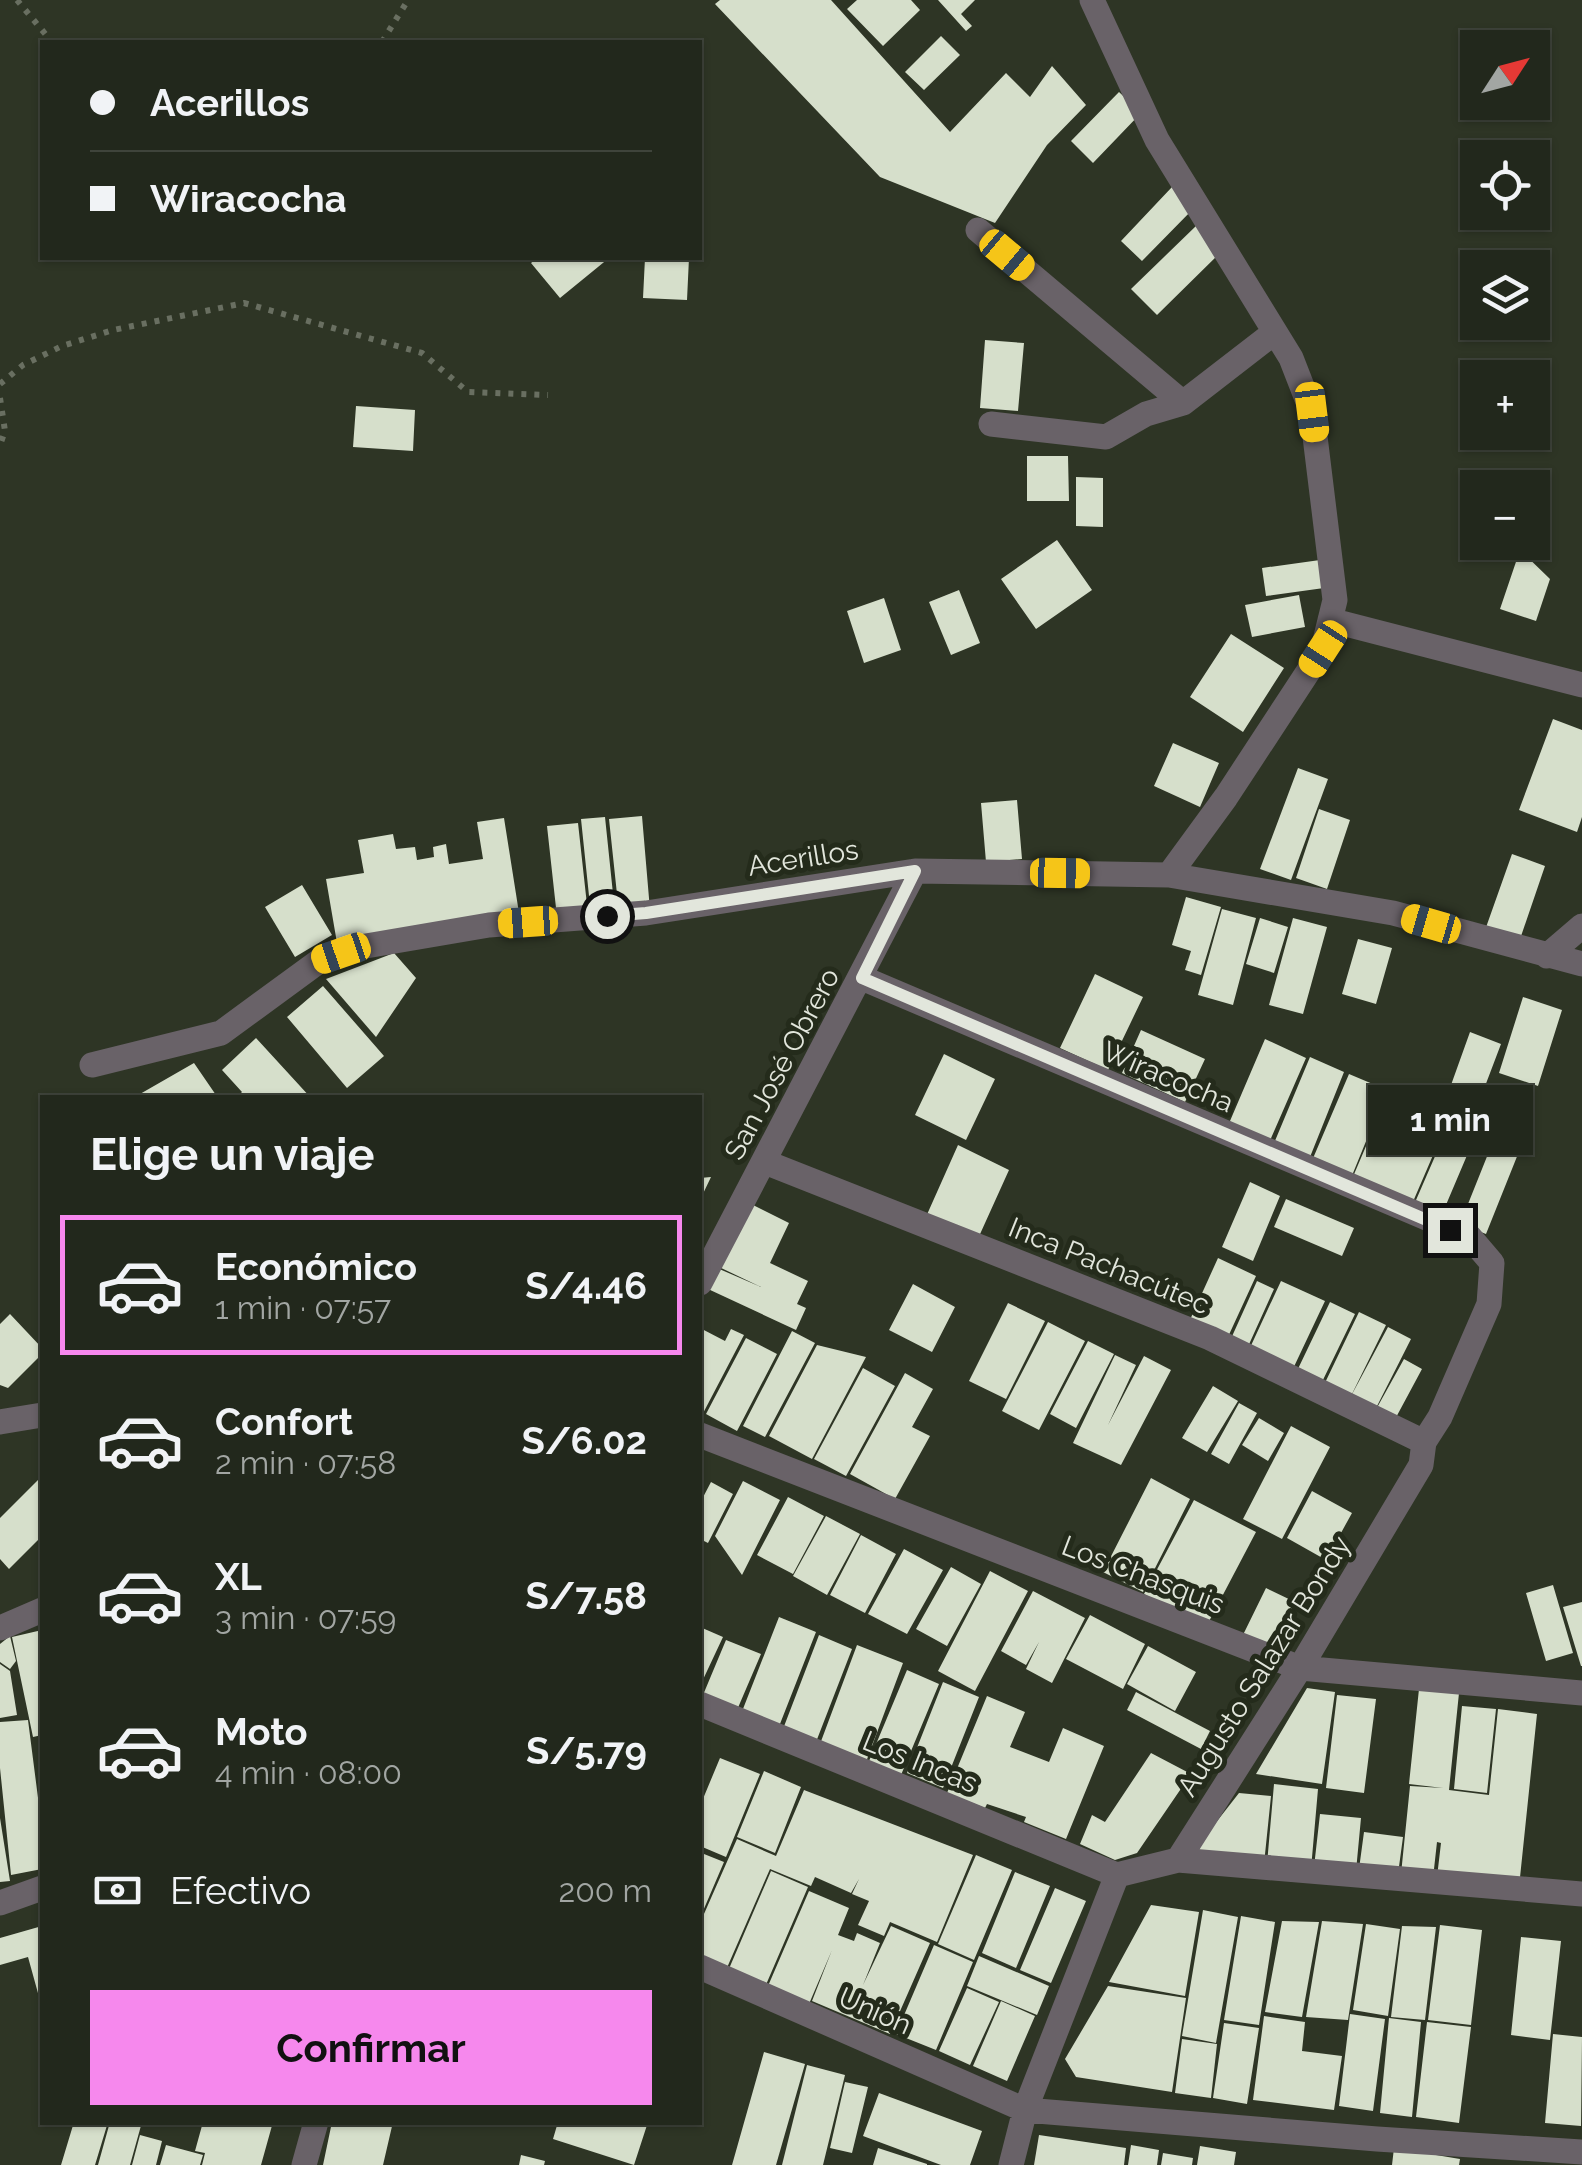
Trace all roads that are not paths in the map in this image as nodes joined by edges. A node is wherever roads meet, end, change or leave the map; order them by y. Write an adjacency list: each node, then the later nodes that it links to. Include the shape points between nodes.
1 (1092, 0): 3 (street, via 1156,140)
2 (978, 230): 4 (street)
3 (1274, 332): 4 (street); 6 (street, via 1312,412 1335,600)
4 (1183, 403): 5 (street, via 1106,436)
5 (991, 424)
6 (1330, 620): 7 (street); 9 (street, via 1323,649)
7 (1582, 685)
8 (915, 871): 9 (street, Acerillos); 13 (street, San José Obrero); 14 (street, Acerillos, via 646,913 489,925 360,946 322,959 221,1033)
9 (1169, 875): 11 (street, Acerillos, via 1393,913)
10 (1582, 926): 11 (street)
11 (1546, 956): 12 (street, Acerillos)
12 (1582, 964)
13 (862, 978): 15 (street, San José Obrero); 16 (street, Wiracocha)
14 (92, 1065)
15 (764, 1162): 17 (street, San José Obrero); 21 (street, Inca Pachacútec, via 1210,1338)
16 (1450, 1230): 21 (street, Augusto Salazar Bondy, via 1481,1247 1492,1262 1492,1282 1489,1304)
17 (702, 1279)
18 (40, 1415): 19 (street)
19 (0, 1422)
20 (702, 1436): 24 (street, Los Chasquis)
21 (1424, 1442): 24 (street, Augusto Salazar Bondy, via 1416,1476)
22 (40, 1611): 23 (street)
23 (0, 1628)
24 (1300, 1668): 25 (street, Los Chasquis); 27 (street, Augusto Salazar Bondy)
25 (1582, 1693)
26 (702, 1705): 28 (street, Los Incas)
27 (1178, 1860): 28 (street); 30 (street)
28 (1117, 1875): 33 (street)
29 (40, 1889): 31 (street)
30 (1582, 1894)
31 (0, 1903)
32 (702, 1968): 33 (street, Unión)
33 (1025, 2110): 35 (street, Unión); 38 (street)
34 (315, 2125): 37 (street)
35 (1375, 2152): 36 (street, Unión)
36 (1582, 2152)
37 (304, 2165)
38 (1011, 2165)

